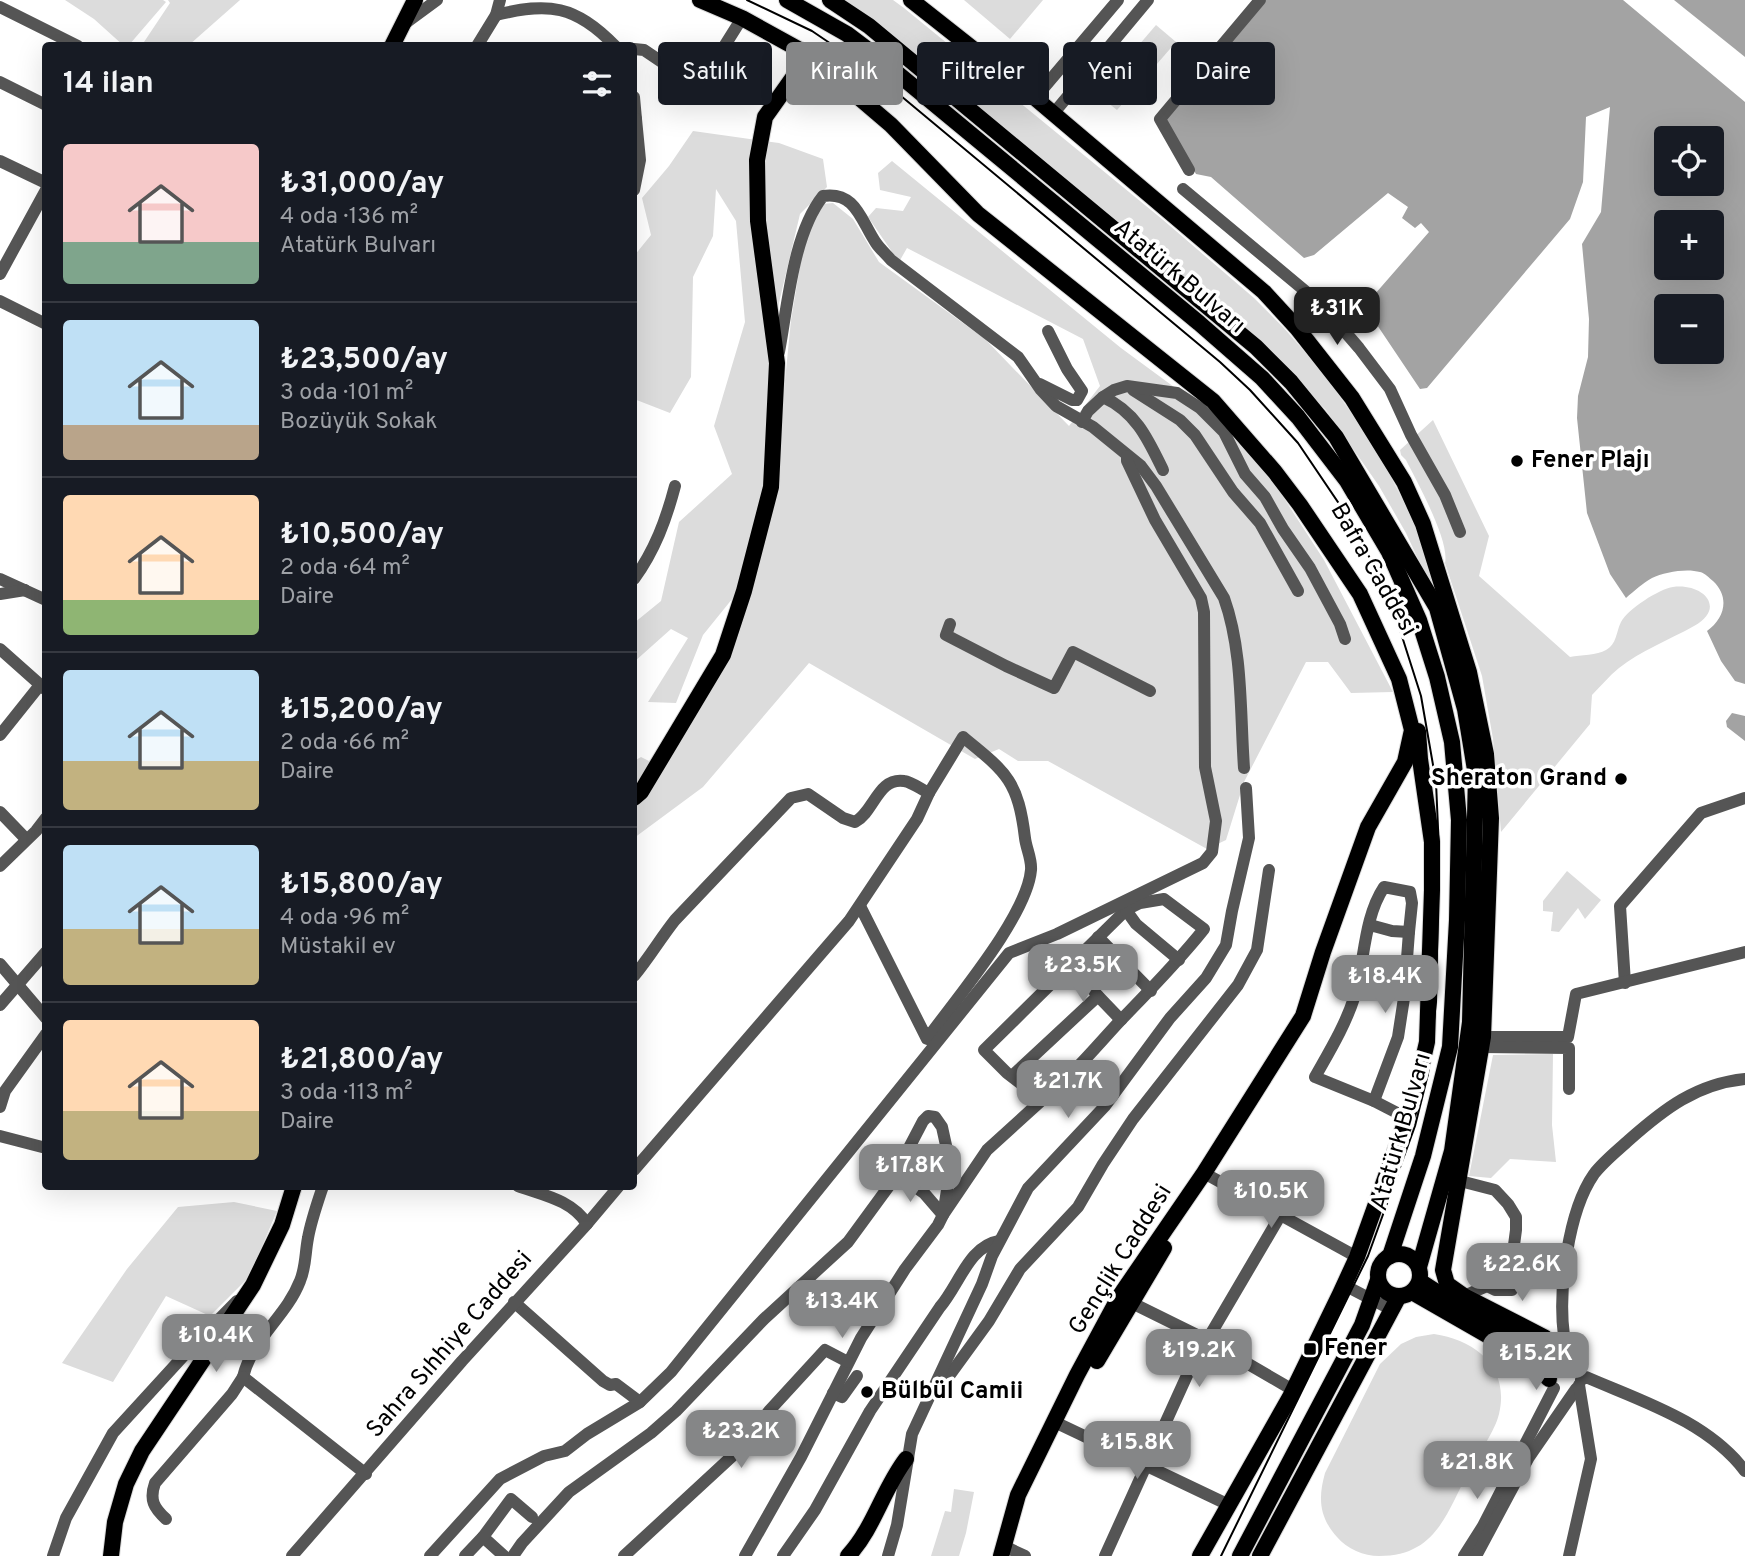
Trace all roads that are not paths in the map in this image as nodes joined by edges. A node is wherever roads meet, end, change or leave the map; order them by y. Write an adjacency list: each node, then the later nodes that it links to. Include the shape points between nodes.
1 (415, 0): 15 (main road)
2 (437, 0): 15 (street)
3 (500, 0): 13 (street)
4 (700, 0): 14 (main road, Bafra Caddesi)
5 (716, 0): 65 (main road, Bafra Caddesi, via 812,52 986,211 1229,407 1283,466 1354,572 1394,646 1416,714)
6 (787, 0): 118 (main road, Atatürk Bulvarı, via 880,59 1236,355 1291,409 1324,450 1389,552 1419,620 1437,677 1452,742 1459,820 1450,1047 1423,1156)
7 (830, 0): 105 (main road, Atatürk Bulvarı, via 869,26 1282,373 1336,437 1437,608 1465,709 1476,776 1470,1022)
8 (911, 0): 26 (main road)
9 (1118, 0): 26 (street)
10 (1147, 0): 26 (street)
11 (1260, 0): 29 (street, via 1160,119)
12 (0, 7): 16 (street)
13 (496, 15): 18 (street); 19 (street, via 544,6 560,9)
14 (742, 18): 20 (main road, Bafra Caddesi); 21 (street, via 710,68 687,79)
15 (402, 25): 17 (main road)
16 (70, 42)
17 (394, 42)
18 (479, 42)
19 (611, 42)
20 (786, 42)
21 (637, 49)
22 (0, 82): 24 (street)
23 (786, 87): 41 (main road, via 765,117 757,160 758,221)
24 (42, 103)
25 (868, 105): 63 (main road, Bafra Caddesi, via 978,214 1213,401 1248,438 1360,594 1399,679)
26 (1045, 107): 39 (main road, via 1264,292)
27 (637, 137): 30 (street)
28 (0, 161): 31 (street)
29 (1189, 170)
30 (637, 175)
31 (42, 181)
32 (1183, 189): 37 (street)
33 (42, 196): 34 (street)
34 (4, 258): 35 (street)
35 (0, 274)
36 (0, 301): 38 (street)
37 (1322, 305): 39 (street); 49 (street, via 1390,390)
38 (42, 322)
39 (1297, 328): 94 (main road, via 1352,398 1404,482 1427,530 1469,672 1486,754 1491,818)
40 (1048, 331): 42 (street, via 1081,396 1072,400)
41 (777, 363): 42 (street, via 804,232 812,209 823,196 830,195 850,201 891,260 1018,358); 69 (main road, via 771,487 744,591 723,655)
42 (1036, 383): 45 (street, via 1056,405)
43 (1127, 386): 44 (street); 53 (street, via 1195,435 1260,523); 58 (street, via 1177,393 1214,419 1245,474 1310,568)
44 (1103, 397): 45 (street); 47 (street, via 1118,404 1146,435)
45 (1082, 422): 46 (street)
46 (1127, 456): 66 (street, via 1156,486 1224,598 1233,634); 140 (street, via 1155,520 1192,580 1205,612 1205,767 1216,821 1212,852 1203,863 1009,953 689,1352)
47 (1163, 470)
48 (675, 486): 50 (street, via 666,522)
49 (1460, 532)
50 (637, 575)
51 (0, 579): 52 (street)
52 (27, 590): 54 (street); 55 (street); 56 (street)
53 (1298, 591)
54 (0, 594)
55 (42, 594)
56 (42, 598)
57 (950, 624): 62 (street, via 946,635 1054,688 1073,652)
58 (1345, 639)
59 (0, 649): 60 (street)
60 (42, 686)
61 (42, 688): 64 (street)
62 (1150, 691)
63 (1412, 730): 108 (main road, Gençlik Caddesi, via 1405,762 1368,827 1303,1016)
64 (0, 735)
65 (1420, 759): 102 (main road, Bafra Caddesi, via 1432,842 1429,1000 1427,1042); 108 (main road, Gençlik Caddesi, via 1370,832 1308,1017)
66 (1244, 768)
67 (1246, 788): 117 (street, via 1249,838 1226,945 1218,962 1105,1106 1028,1188)
68 (929, 793): 75 (street, via 917,820); 75 (street, via 963,737 1002,769 1016,792 1031,869 1026,889 997,944 927,1039); 85 (street, via 904,781 891,782 855,822 807,794 791,799 675,920)
69 (637, 795)
70 (1745, 798): 86 (street, via 1701,813 1620,906)
71 (0, 811): 72 (street)
72 (36, 836): 73 (street)
73 (0, 866)
74 (1269, 870): 137 (street, via 1257,950 1238,985 1133,1119 1078,1207 1020,1269 989,1321 949,1376)
75 (860, 906): 106 (street)
76 (1126, 910): 79 (street); 82 (street); 82 (street, via 1164,899 1205,929)
77 (1370, 925): 78 (street); 78 (street, via 1384,887 1410,892); 100 (street, via 1354,998 1315,1077)
78 (1409, 932): 100 (street, via 1398,1037)
79 (1098, 937): 84 (street); 88 (street)
80 (1745, 952): 86 (street)
81 (42, 957): 87 (street)
82 (1179, 960): 88 (street)
83 (0, 964): 87 (street)
84 (1072, 964): 89 (street); 96 (street, via 984,1050)
85 (637, 972)
86 (1625, 983): 95 (street, via 1576,994)
87 (18, 984): 90 (street); 91 (street)
88 (1151, 991): 92 (street)
89 (1098, 996): 92 (street); 96 (street)
90 (0, 1005)
91 (42, 1013)
92 (1121, 1020): 99 (street)
93 (42, 1040): 101 (street, via 5,1091)
94 (1482, 1042): 95 (street); 109 (main road)
95 (1569, 1042): 98 (street)
96 (1012, 1076): 99 (street)
97 (1745, 1079): 131 (street, via 1684,1097 1656,1116 1594,1174 1570,1234)
98 (1569, 1089)
99 (1042, 1100): 114 (street, via 988,1150)
100 (1374, 1101): 102 (street)
101 (0, 1107)
102 (1407, 1118): 119 (main road, Bafra Caddesi)
103 (0, 1136): 104 (street)
104 (42, 1147)
105 (1452, 1152): 125 (main road, Atatürk Bulvarı); 126 (main road, via 1433,1263)
106 (637, 1166)
107 (896, 1173): 114 (street, via 924,1193); 114 (street, via 928,1116 935,1117 949,1159); 157 (street, via 848,1242 779,1304 676,1411 569,1492)
108 (1207, 1175): 115 (street); 129 (main road, Gençlik Caddesi); 150 (main road, Gençlik Caddesi, via 1119,1297 1083,1363 1018,1495)
109 (1458, 1185): 120 (street, via 1464,1182 1495,1190 1508,1204 1516,1217); 126 (main road, via 1443,1270)
110 (293, 1190): 122 (main road, via 282,1225)
111 (322, 1190): 133 (street, via 299,1282 254,1346)
112 (529, 1190): 116 (street, via 568,1204)
113 (617, 1190): 116 (street, Sahra Sıhhiye Caddesi)
114 (943, 1215): 132 (street)
115 (1280, 1216): 119 (street); 130 (street)
116 (587, 1224): 128 (street, Sahra Sıhhiye Caddesi)
117 (999, 1241): 137 (street); 160 (street, via 980,1249 971,1261 870,1411 816,1510)
118 (1390, 1256): 121 (main road, Atatürk Bulvarı, via 1380,1266); 125 (main road, via 1410,1256)
119 (1357, 1257): 123 (main road, Bafra Caddesi)
120 (1512, 1260): 124 (street); 124 (street, via 1512,1290)
121 (1378, 1280): 125 (main road, via 1386,1292); 127 (main road, Atatürk Bulvarı)
122 (253, 1285): 151 (street, via 113,1433 66,1518); 152 (main road, via 142,1451 126,1484)
123 (1344, 1285): 127 (street); 138 (main road, Bafra Caddesi)
124 (1487, 1286): 126 (street)
125 (1409, 1289): 126 (main road); 127 (street); 135 (main road, via 1527,1358); 167 (main road, Atatürk Bulvarı)
126 (1456, 1298): 131 (main road, via 1544,1337)
127 (1371, 1299): 166 (main road, Atatürk Bulvarı, via 1362,1325)
128 (514, 1302): 140 (street, via 603,1381 616,1384); 145 (street, Sahra Sıhhiye Caddesi)
129 (1130, 1302): 130 (street); 141 (main road, Gençlik Caddesi)
130 (1207, 1340): 138 (street); 143 (street)
131 (1563, 1361): 135 (street, via 1550,1370); 136 (street, via 1580,1368)
132 (848, 1362): 139 (street); 158 (street, via 825,1350 741,1448)
133 (243, 1377): 145 (street); 148 (street, via 155,1483 153,1505)
134 (857, 1377): 139 (street, via 842,1397)
135 (1552, 1383): 136 (street, via 1567,1393); 168 (street)
136 (1579, 1385): 144 (street, via 1586,1377 1682,1419 1713,1438); 169 (street, via 1529,1457); 170 (street, via 1591,1459)
137 (933, 1390): 142 (street, via 912,1434)
138 (1293, 1390): 146 (main road, Bafra Caddesi)
139 (833, 1393): 159 (street)
140 (640, 1402): 154 (street, via 565,1451 500,1479)
141 (1061, 1425): 143 (street); 150 (main road, Gençlik Caddesi, via 1027,1489)
142 (906, 1459): 161 (main road); 162 (street)
143 (1145, 1466): 146 (street); 164 (street)
144 (1745, 1471)
145 (366, 1474): 153 (street, Sahra Sıhhiye Caddesi)
146 (1229, 1505): 165 (main road, Bafra Caddesi)
147 (532, 1517): 149 (street, via 511,1499)
148 (166, 1519)
149 (483, 1537): 155 (street); 156 (street)
150 (1005, 1553): 163 (street)
151 (53, 1556)
152 (111, 1556)
153 (292, 1556)
154 (430, 1556)
155 (465, 1556)
156 (504, 1556)
157 (513, 1556)
158 (624, 1556)
159 (745, 1556)
160 (783, 1556)
161 (848, 1556)
162 (888, 1556)
163 (1025, 1556)
164 (1105, 1556)
165 (1200, 1556)
166 (1240, 1556)
167 (1260, 1556)
168 (1464, 1556)
169 (1476, 1556)
170 (1569, 1556)

